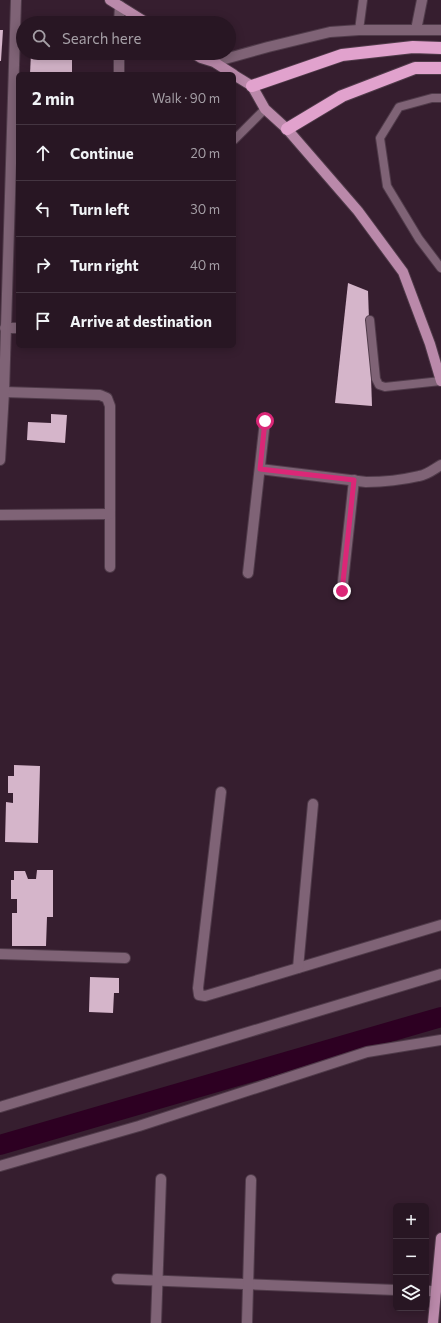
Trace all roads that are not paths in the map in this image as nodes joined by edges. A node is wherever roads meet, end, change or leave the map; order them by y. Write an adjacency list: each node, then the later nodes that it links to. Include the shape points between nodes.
1 (16, 0): 28 (street)
2 (110, 0): 5 (main road)
3 (363, 0): 8 (lane)
4 (422, 0): 9 (street)
5 (120, 6): 6 (street); 7 (main road)
6 (120, 16)
7 (136, 16)
8 (359, 30): 9 (street); 12 (street, via 330,32)
9 (416, 30): 10 (street)
10 (441, 30)
11 (441, 48): 21 (highway, via 413,47 342,55)
12 (236, 56)
13 (119, 60): 18 (street)
14 (208, 60): 16 (main road)
15 (221, 60): 16 (street)
16 (214, 62): 19 (main road)
17 (441, 68): 24 (highway, via 415,68 342,96)
18 (119, 72)
19 (230, 72)
20 (236, 76): 21 (main road)
21 (252, 86): 23 (main road)
22 (441, 98): 26 (lane, via 399,107 380,138 387,186)
23 (265, 109): 24 (main road); 25 (lane)
24 (287, 129): 31 (main road, via 358,211 403,272)
25 (236, 138)
26 (441, 268)
27 (370, 320): 31 (lane, via 376,379 379,384 385,387)
28 (5, 328): 29 (street); 30 (street)
29 (16, 328)
30 (2, 359): 32 (street)
31 (441, 381)
32 (4, 392): 34 (street); 38 (street, via 100,395 107,398 110,406)
33 (265, 421): 36 (street)
34 (0, 460)
35 (441, 465): 37 (street, via 419,476 377,482)
36 (260, 469): 37 (street); 41 (street)
37 (354, 480): 42 (street)
38 (110, 514): 39 (street); 40 (street)
39 (0, 515)
40 (110, 567)
41 (248, 573)
42 (342, 591)
43 (221, 792): 48 (street, via 199,995 205,996)
44 (313, 804): 48 (street)
45 (441, 925): 48 (street)
46 (0, 954): 47 (street)
47 (126, 958)
48 (298, 968)
49 (441, 974): 51 (street)
50 (441, 1040): 52 (street, via 367,1052 139,1126)
51 (0, 1107)
52 (0, 1166)
53 (161, 1179): 57 (street)
54 (251, 1180): 58 (street)
55 (441, 1238): 60 (main road)
56 (117, 1279): 57 (street)
57 (158, 1281): 58 (street); 61 (street)
58 (247, 1284): 59 (street); 62 (street)
59 (393, 1290)
60 (431, 1291): 63 (main road)
61 (156, 1323)
62 (247, 1323)
63 (434, 1323)

